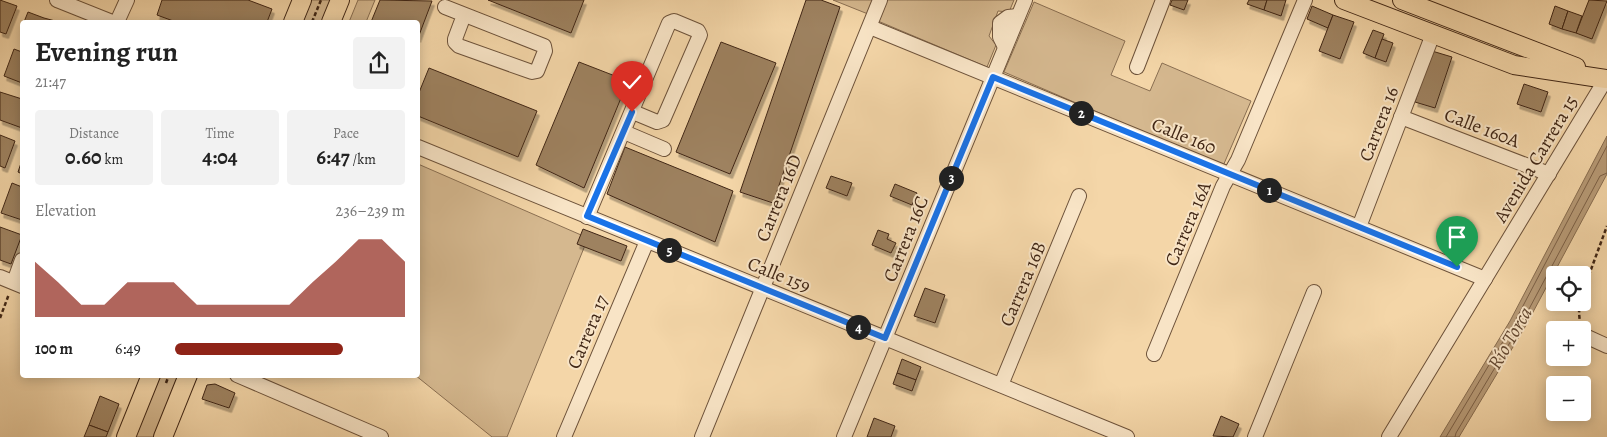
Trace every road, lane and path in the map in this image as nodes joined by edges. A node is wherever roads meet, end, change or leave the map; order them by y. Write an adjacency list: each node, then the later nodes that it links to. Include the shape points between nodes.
1 (57, 0): 14 (street)
2 (127, 0): 15 (street)
3 (302, 0): 16 (main road)
4 (321, 0): 17 (path)
5 (340, 0): 18 (main road)
6 (880, 0): 19 (street, Carrera 16D)
7 (1025, 0): 22 (street, Carrera 16C)
8 (1163, 0): 21 (street)
9 (1305, 0): 30 (street, Carrera 16A)
10 (1344, 0): 20 (main road)
11 (1402, 0): 23 (main road)
12 (445, 8): 13 (street)
13 (464, 15): 13 (street, via 455,39 459,46 537,71 544,46)
14 (107, 20)
15 (119, 20)
16 (294, 20)
17 (313, 20)
18 (332, 20)
19 (870, 27): 22 (street, Calle 160); 40 (street, Carrera 16D)
20 (1433, 34): 23 (main road, via 1514,65); 25 (street, Carrera 16)
21 (1137, 67)
22 (993, 77): 30 (street, Calle 160); 43 (street, Carrera 16C)
23 (1606, 80): 29 (street, Avenida Carrera 15)
24 (632, 112): 24 (street, via 657,122 663,120 700,35 698,31 674,21 669,23); 26 (street)
25 (1402, 117): 29 (street, Calle 160A); 34 (street, Carrera 16)
26 (624, 132): 28 (street); 32 (street)
27 (420, 148): 32 (street, Calle 159)
28 (664, 149)
29 (1549, 174): 38 (street, Avenida Carrera 15)
30 (1230, 175): 34 (street, Calle 160); 46 (street, Carrera 16A)
31 (1079, 196): 50 (street, Carrera 16B)
32 (587, 216): 35 (street, Calle 159)
33 (1607, 226): 36 (path)
34 (1359, 227): 38 (street, Calle 160)
35 (647, 241): 40 (street, Calle 159); 54 (street, Carrera 17)
36 (1591, 270)
37 (0, 277): 39 (street)
38 (1485, 279): 59 (street, Avenida Carrera 15)
39 (18, 284): 42 (path)
40 (762, 288): 43 (street, Calle 159); 55 (street, Carrera 16D)
41 (1314, 292): 58 (street)
42 (0, 318)
43 (885, 338): 50 (street, Calle 159); 56 (street, Carrera 16C)
44 (1591, 339): 45 (street)
45 (1607, 346)
46 (1154, 354)
47 (150, 378): 51 (main road)
48 (187, 378): 52 (main road)
49 (244, 378): 53 (street)
50 (1001, 385): 57 (street, Calle 159)
51 (126, 437)
52 (163, 437)
53 (381, 437)
54 (564, 437)
55 (702, 437)
56 (844, 437)
57 (1127, 437)
58 (1255, 437)
59 (1389, 437)

